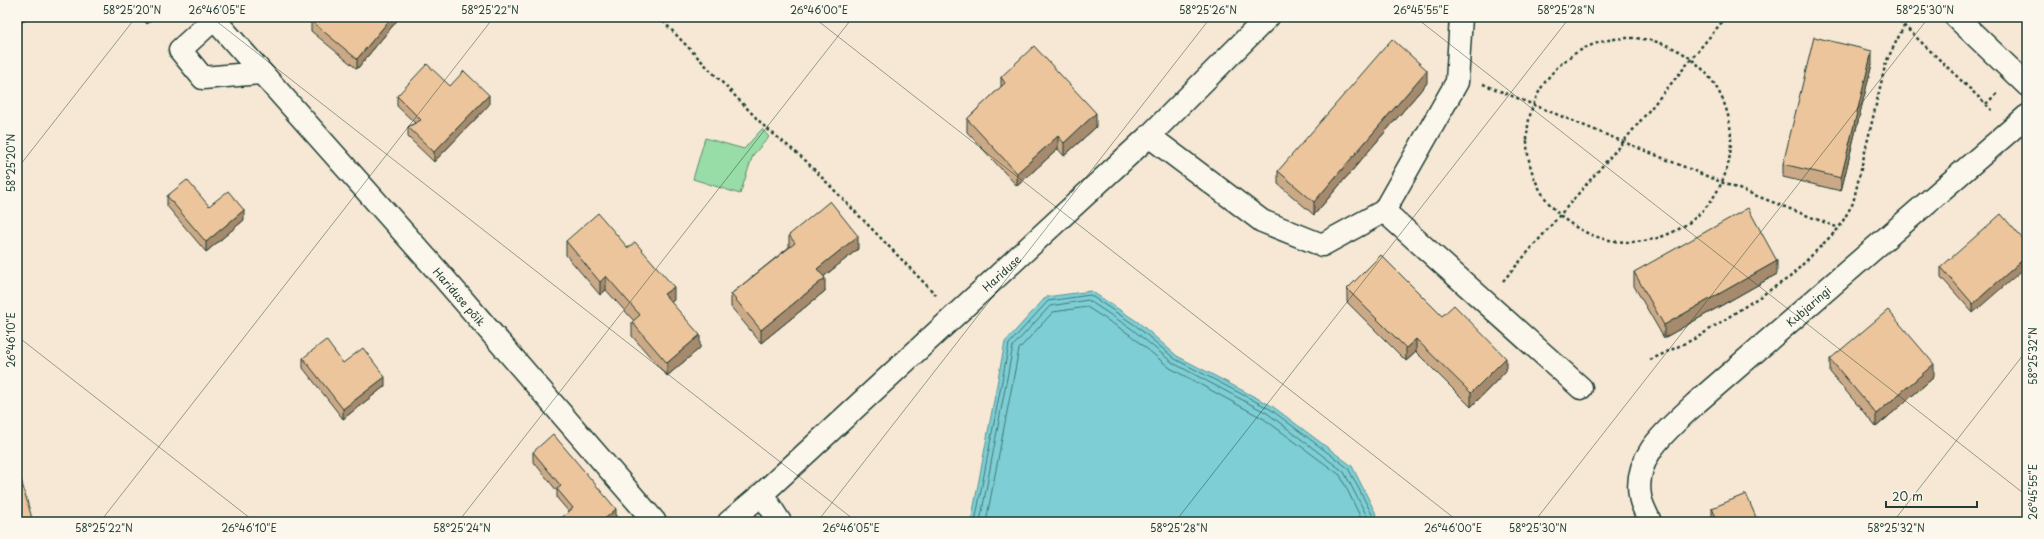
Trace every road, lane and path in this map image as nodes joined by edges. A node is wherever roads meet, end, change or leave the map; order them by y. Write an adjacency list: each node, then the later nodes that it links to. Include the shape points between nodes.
1 (659, 17): 21 (path, via 765,127 804,159)
2 (1268, 17): 14 (street, Hariduse)
3 (1461, 17): 9 (street)
4 (1726, 17): 8 (path)
5 (1895, 17): 7 (path)
6 (1956, 17): 11 (street)
7 (1904, 26): 13 (path); 19 (path, via 1886,62 1853,203)
8 (1691, 57): 12 (path, via 1658,41 1628,37 1597,41 1570,55 1548,77); 15 (path); 16 (path, via 1706,72 1721,95 1730,120 1731,147)
9 (1458, 73): 12 (path); 17 (street, via 1457,82)
10 (261, 74): 25 (street, Hariduse põik, via 443,277)
11 (2027, 85)
12 (1532, 104): 15 (path); 18 (path, via 1526,133 1529,164 1540,192)
13 (2020, 123): 28 (street, Kubjaringi, via 1696,403 1658,440 1645,460 1640,476 1640,497)
14 (1149, 136): 17 (street, via 1262,221 1322,245); 21 (street, Hariduse)
15 (1623, 142): 16 (path); 18 (path)
16 (1721, 182): 18 (path, via 1712,200 1692,220 1667,235 1639,242 1610,241 1583,232); 19 (path)
17 (1384, 211): 20 (street)
18 (1559, 216): 20 (path)
19 (1839, 228): 22 (path, via 1790,277 1698,337)
20 (1485, 302): 23 (street)
21 (956, 315): 24 (street, Hariduse)
22 (1650, 360)
23 (1581, 388)
24 (762, 494): 26 (street, Hariduse); 27 (street)
25 (655, 522)
26 (729, 522)
27 (780, 522)
28 (1650, 522)

